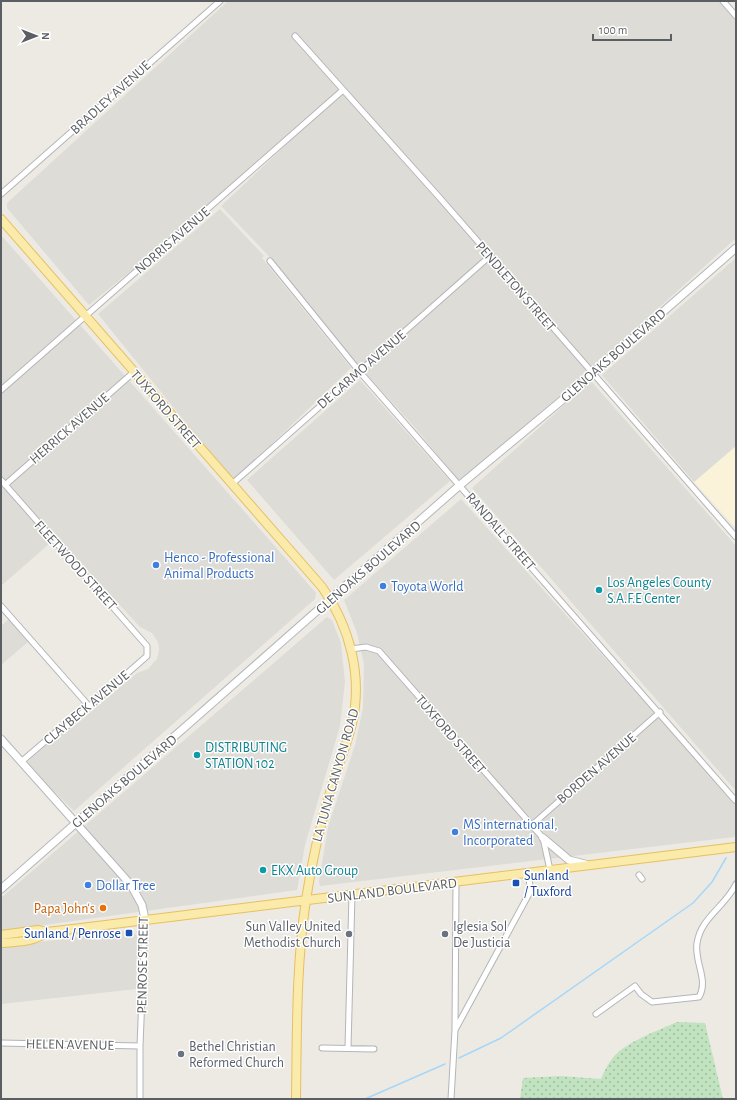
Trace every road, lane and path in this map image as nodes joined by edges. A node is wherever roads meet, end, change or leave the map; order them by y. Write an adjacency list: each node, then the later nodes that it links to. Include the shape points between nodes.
1 (220, 1): 6 (street, BRADLEY AVENUE)
2 (723, 1): 3 (street)
3 (736, 16)
4 (295, 36): 5 (street, PENDLETON STREET)
5 (343, 90): 9 (street, PENDLETON STREET); 11 (street, NORRIS AVENUE)
6 (1, 194)
7 (1, 219): 11 (main road, TUXFORD STREET)
8 (736, 248): 14 (main road, GLENOAKS BOULEVARD)
9 (490, 256): 12 (street, DE GARMO AVENUE); 14 (street, PENDLETON STREET)
10 (270, 261): 12 (street, RANDALL STREET)
11 (85, 316): 13 (main road, TUXFORD STREET); 15 (street, NORRIS AVENUE)
12 (360, 371): 17 (street, DE GARMO AVENUE); 18 (street, RANDALL STREET)
13 (134, 372): 16 (street, HERRICK AVENUE); 17 (main road, TUXFORD STREET)
14 (592, 374): 18 (main road, GLENOAKS BOULEVARD); 19 (street, PENDLETON STREET)
15 (1, 390)
16 (3, 483): 23 (street, FLEETWOOD STREET, via 147,646)
17 (232, 484): 20 (main road, TUXFORD STREET)
18 (460, 485): 20 (main road, GLENOAKS BOULEVARD); 25 (street, RANDALL STREET)
19 (736, 537)
20 (331, 599): 22 (main road, LA TUNA CANYON ROAD, via 346,631); 29 (main road, GLENOAKS BOULEVARD)
21 (1, 606): 24 (street)
22 (351, 649): 30 (street, TUXFORD STREET, via 366,646 379,651); 40 (main road, LA TUNA CANYON ROAD, via 355,678 354,713 316,840)
23 (148, 651): 24 (street, CLAYBECK AVENUE, via 147,656)
24 (89, 706): 27 (street, CLAYBECK AVENUE)
25 (660, 712): 28 (street, RANDALL STREET); 30 (street, BORDEN AVENUE)
26 (1, 739): 27 (main road, PENROSE STREET)
27 (21, 762): 29 (main road, PENROSE STREET)
28 (735, 800)
29 (76, 823): 38 (main road, GLENOAKS BOULEVARD); 41 (main road, PENROSE STREET, via 134,890 142,905)
30 (532, 825): 31 (street, TUXFORD STREET)
31 (543, 838): 33 (main road, TUXFORD STREET, via 569,860 578,864); 34 (street, TUXFORD STREET)
32 (736, 847): 33 (main road, SUNLAND BOULEVARD)
33 (599, 864): 34 (main road, SUNLAND BOULEVARD)
34 (550, 870): 35 (main road, SUNLAND BOULEVARD)
35 (529, 873): 36 (main road, SUNLAND BOULEVARD); 46 (street, via 530,892)
36 (456, 882): 39 (main road, SUNLAND BOULEVARD); 46 (street)
37 (735, 887): 45 (street, via 699,932 696,946 703,984 699,998 652,1002 635,986)
38 (1, 889)
39 (352, 894): 40 (main road, SUNLAND BOULEVARD); 50 (street)
40 (306, 900): 41 (main road, SUNLAND BOULEVARD); 53 (main road, LA TUNA CANYON ROAD, via 300,954)
41 (145, 919): 42 (main road, SUNLAND BOULEVARD); 48 (street, PENROSE STREET)
42 (48, 932): 43 (main road, SUNLAND BOULEVARD, via 38,930); 44 (main road, SUNLAND BOULEVARD, via 33,939)
43 (1, 935)
44 (1, 943)
45 (596, 1014)
46 (455, 1030): 54 (street)
47 (1, 1043): 48 (street, HELEN AVENUE)
48 (140, 1046): 52 (street, PENROSE STREET)
49 (322, 1048): 50 (street)
50 (348, 1048): 51 (street)
51 (374, 1049)
52 (140, 1099)
53 (296, 1099)
54 (451, 1099)

